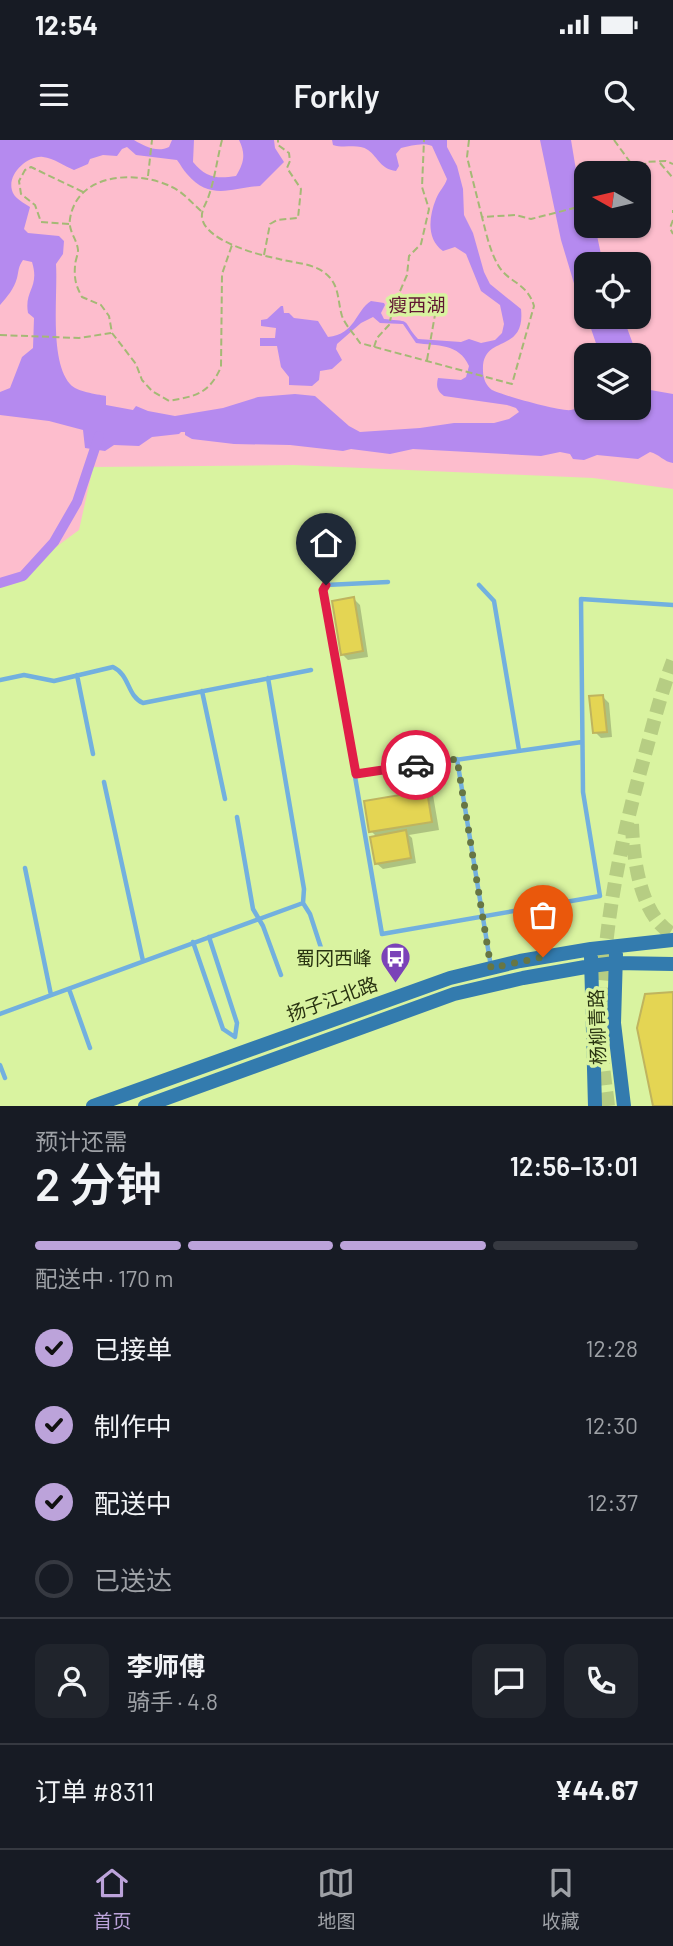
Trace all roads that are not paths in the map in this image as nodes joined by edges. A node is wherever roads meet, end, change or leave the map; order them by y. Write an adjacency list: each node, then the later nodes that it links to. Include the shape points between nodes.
1 (388, 582): 13 (lane, via 326,585 323,590)
2 (479, 585): 10 (lane, via 494,601)
3 (673, 605): 9 (lane, via 580,599)
4 (311, 670): 6 (lane)
5 (77, 675): 7 (lane, via 54,681 24,675); 8 (lane, via 113,667 125,677 136,700 144,703); 11 (lane)
6 (268, 678): 8 (lane); 18 (lane)
7 (0, 680)
8 (202, 691): 15 (lane)
9 (582, 742): 10 (lane); 19 (lane, via 583,792 600,897)
10 (519, 750): 12 (lane)
11 (93, 754)
12 (457, 759): 13 (lane); 19 (lane)
13 (356, 774): 19 (lane, via 382,934)
14 (104, 782): 27 (lane)
15 (225, 799)
16 (237, 817): 20 (lane)
17 (25, 868): 34 (lane)
18 (303, 903): 20 (lane); 26 (lane)
19 (482, 917): 31 (lane)
20 (257, 919): 21 (lane); 32 (lane)
21 (208, 937): 23 (lane); 23 (lane, via 237,1023 235,1037 223,1029)
22 (673, 940): 24 (main road, 扬子江北路)
23 (193, 942): 27 (lane)
24 (617, 945): 25 (main road, 扬子江北路); 28 (main road, 杨柳青路)
25 (591, 949): 30 (main road, 杨柳青路); 31 (main road, 扬子江北路)
26 (325, 960)
27 (143, 961): 33 (lane)
28 (615, 963): 29 (main road, 扬子江北路); 30 (main road, 扬子江北路); 42 (main road, 杨柳青路, via 614,1023)
29 (673, 964)
30 (591, 966): 40 (main road, 扬子江北路, via 454,994); 41 (main road, 杨柳青路)
31 (491, 968): 39 (main road, 扬子江北路, via 450,978)
32 (281, 975)
33 (69, 989): 34 (lane); 36 (lane)
34 (51, 995): 35 (lane)
35 (0, 1013)
36 (90, 1048)
37 (0, 1065): 38 (lane)
38 (5, 1078)
39 (93, 1106)
40 (145, 1106)
41 (594, 1106)
42 (624, 1106)

